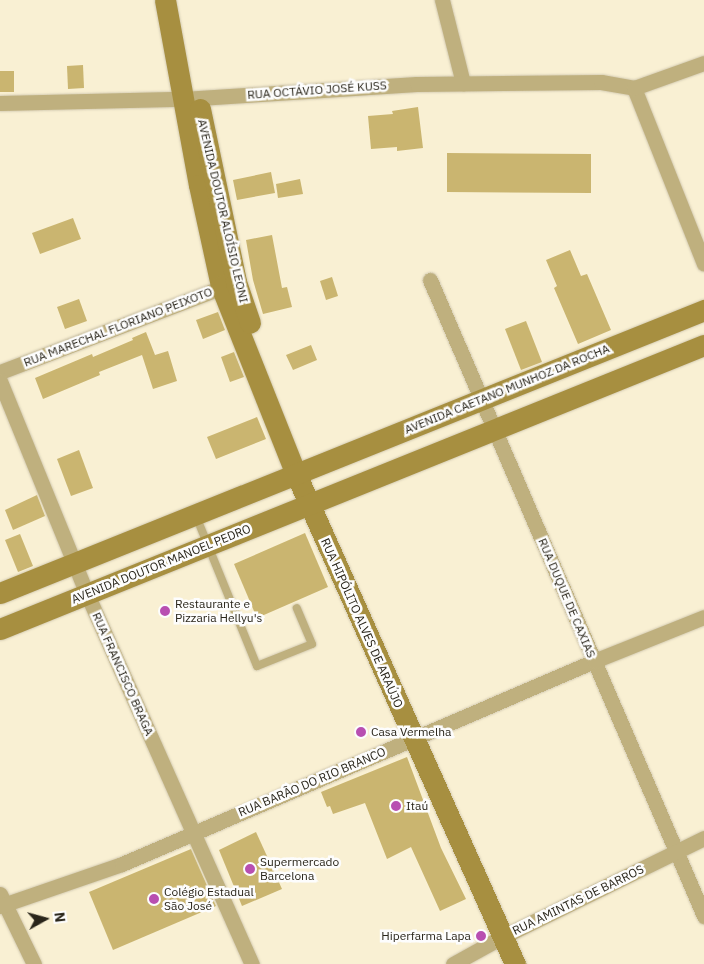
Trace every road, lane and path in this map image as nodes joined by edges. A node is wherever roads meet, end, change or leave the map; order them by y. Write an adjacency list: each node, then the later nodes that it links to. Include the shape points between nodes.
1 (165, 0): 7 (main road, AVENIDA DOUTOR ALOÍSIO LEONI)
2 (179, 0): 7 (main road, AVENIDA DOUTOR ALOÍSIO LEONI)
3 (442, 0): 5 (street)
4 (704, 63): 6 (street)
5 (463, 83): 6 (street, RUA OCTÁVIO JOSÉ KUSS, via 601,82); 7 (street, RUA OCTÁVIO JOSÉ KUSS)
6 (634, 88): 9 (street)
7 (190, 98): 8 (street, RUA OCTÁVIO JOSÉ KUSS); 11 (main road, AVENIDA DOUTOR ALOÍSIO LEONI)
8 (0, 102)
9 (704, 264)
10 (430, 280): 16 (street, RUA DUQUE DE CAXIAS)
11 (229, 284): 14 (street, RUA MARECHAL FLORIANO PEIXOTO); 18 (main road, AVENIDA DOUTOR ALOÍSIO LEONI, via 252,329)
12 (703, 311): 16 (main road, AVENIDA CAETANO MUNHOZ DA ROCHA)
13 (704, 345): 17 (main road)
14 (0, 372)
15 (0, 381): 22 (street, RUA FRANCISCO BRAGA)
16 (481, 399): 17 (street, RUA DUQUE DE CAXIAS); 18 (main road, AVENIDA CAETANO MUNHOZ DA ROCHA)
17 (495, 429): 19 (main road); 28 (street, RUA DUQUE DE CAXIAS)
18 (302, 471): 19 (main road, AVENIDA DOUTOR ALOÍSIO LEONI); 20 (main road)
19 (315, 502): 21 (main road, AVENIDA DOUTOR MANOEL PEDRO); 29 (main road, RUA HIPÓLITO ALVES DE ARAÚJO)
20 (195, 514): 21 (lane); 22 (main road)
21 (208, 545): 24 (main road, AVENIDA DOUTOR MANOEL PEDRO); 25 (lane, via 257,666 312,644)
22 (74, 563): 23 (main road); 24 (street, RUA FRANCISCO BRAGA)
23 (0, 593)
24 (87, 594): 27 (main road, AVENIDA DOUTOR MANOEL PEDRO); 30 (street, RUA FRANCISCO BRAGA)
25 (297, 608)
26 (704, 617): 28 (street, RUA BARÃO DO RIO BRANCO)
27 (0, 629)
28 (594, 661): 29 (street, RUA BARÃO DO RIO BRANCO); 32 (street, RUA DUQUE DE CAXIAS)
29 (414, 738): 30 (street, RUA BARÃO DO RIO BRANCO); 35 (main road, RUA HIPÓLITO ALVES DE ARAÚJO)
30 (196, 833): 33 (street, RUA BARÃO DO RIO BRANCO, via 122,864); 37 (street, RUA FRANCISCO BRAGA)
31 (704, 838): 32 (street, RUA AMINTAS DE BARROS)
32 (677, 852): 34 (street, RUA DUQUE DE CAXIAS); 35 (street, RUA AMINTAS DE BARROS)
33 (2, 901): 36 (street)
34 (704, 916)
35 (502, 937): 38 (street, RUA AMINTAS DE BARROS); 39 (main road, RUA HIPÓLITO ALVES DE ARAÚJO)
36 (34, 964)
37 (252, 964)
38 (453, 964)
39 (515, 964)

